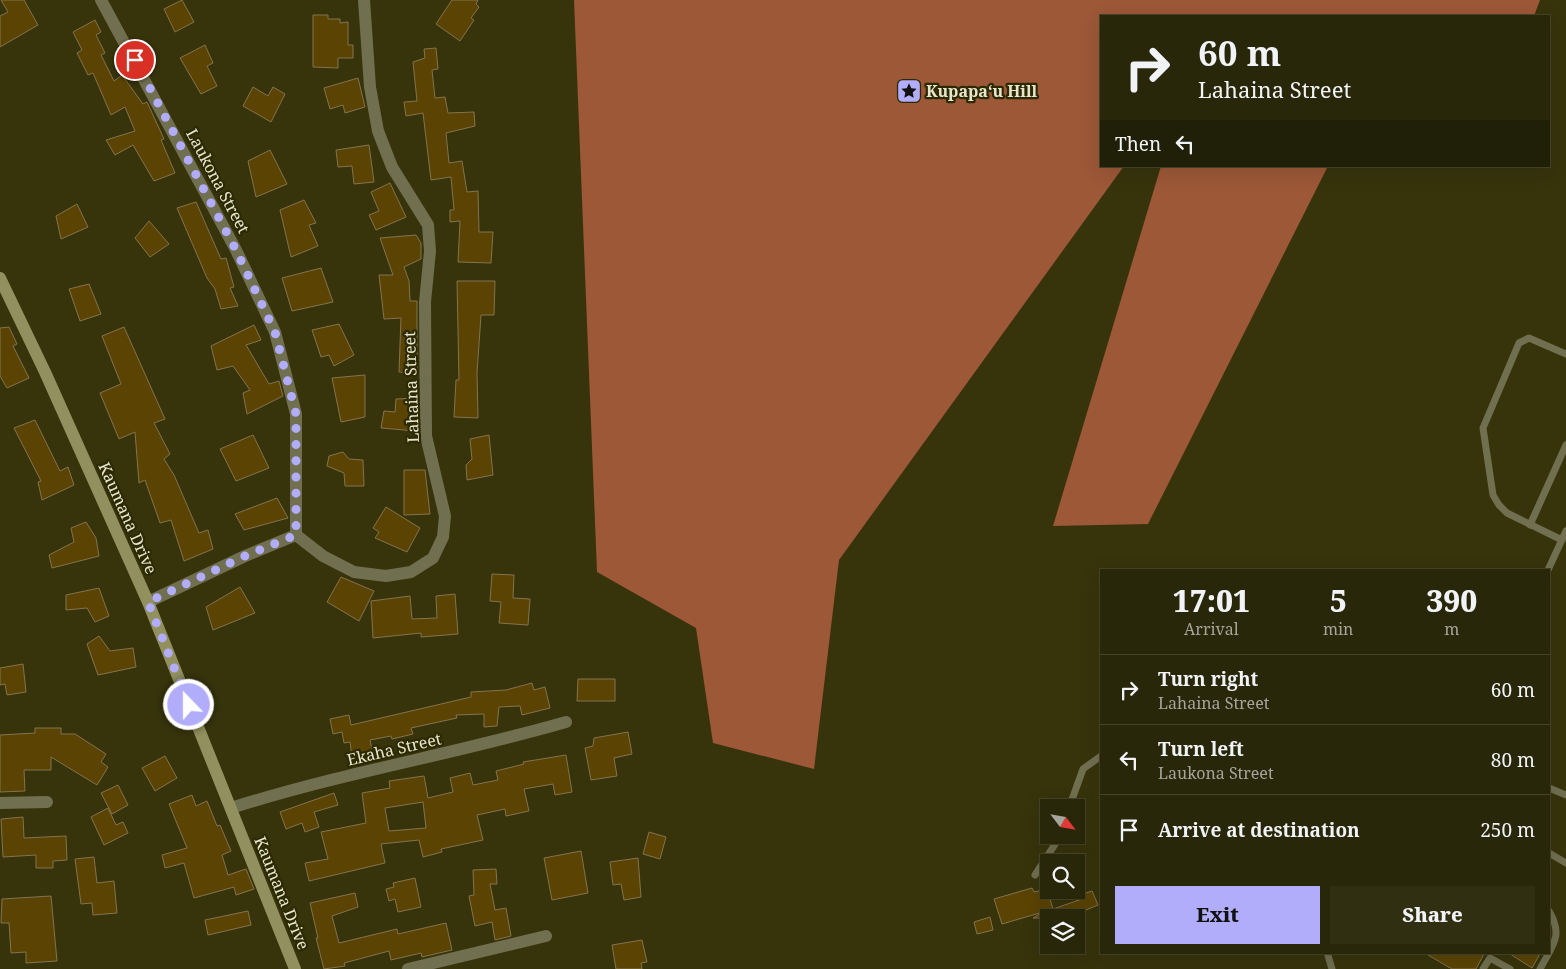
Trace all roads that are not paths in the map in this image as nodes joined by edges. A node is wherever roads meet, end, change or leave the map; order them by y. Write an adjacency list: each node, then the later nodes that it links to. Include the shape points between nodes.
1 (101, 0): 8 (street, Laukona Street, via 231,241 275,332 296,414)
2 (364, 0): 8 (street, Lahaina Street, via 370,87 378,131 392,167 428,225 426,436 445,516 443,537 433,558 412,572 386,576 354,572 323,556)
3 (0, 278): 11 (street, Kaumana Drive)
4 (1566, 354): 6 (lane, via 1529,338 1519,344 1483,428 1493,495 1498,506)
5 (1566, 445): 6 (lane)
6 (1530, 525): 9 (lane)
7 (1566, 530): 9 (lane)
8 (296, 535): 11 (street)
9 (1562, 540): 10 (lane)
10 (1548, 569)
11 (148, 602): 19 (street, Kaumana Drive)
12 (566, 722): 19 (street, Ekaha Street, via 500,741 297,787)
13 (1100, 757): 16 (lane, via 1083,769)
14 (1550, 788): 15 (lane)
15 (1566, 795)
16 (1072, 799)
17 (48, 802): 18 (street)
18 (0, 803)
19 (230, 808): 29 (street, Kaumana Drive)
20 (1055, 844): 23 (lane)
21 (1550, 855): 22 (lane)
22 (1566, 863)
23 (1035, 875)
24 (1550, 913): 26 (lane, via 1557,924 1557,936)
25 (546, 936): 30 (street)
26 (1550, 950)
27 (1328, 954): 31 (lane)
28 (1548, 954): 34 (lane)
29 (295, 969)
30 (408, 969)
31 (1332, 969)
32 (1483, 969): 33 (lane, via 1490,958)
33 (1510, 969)
34 (1540, 969)

